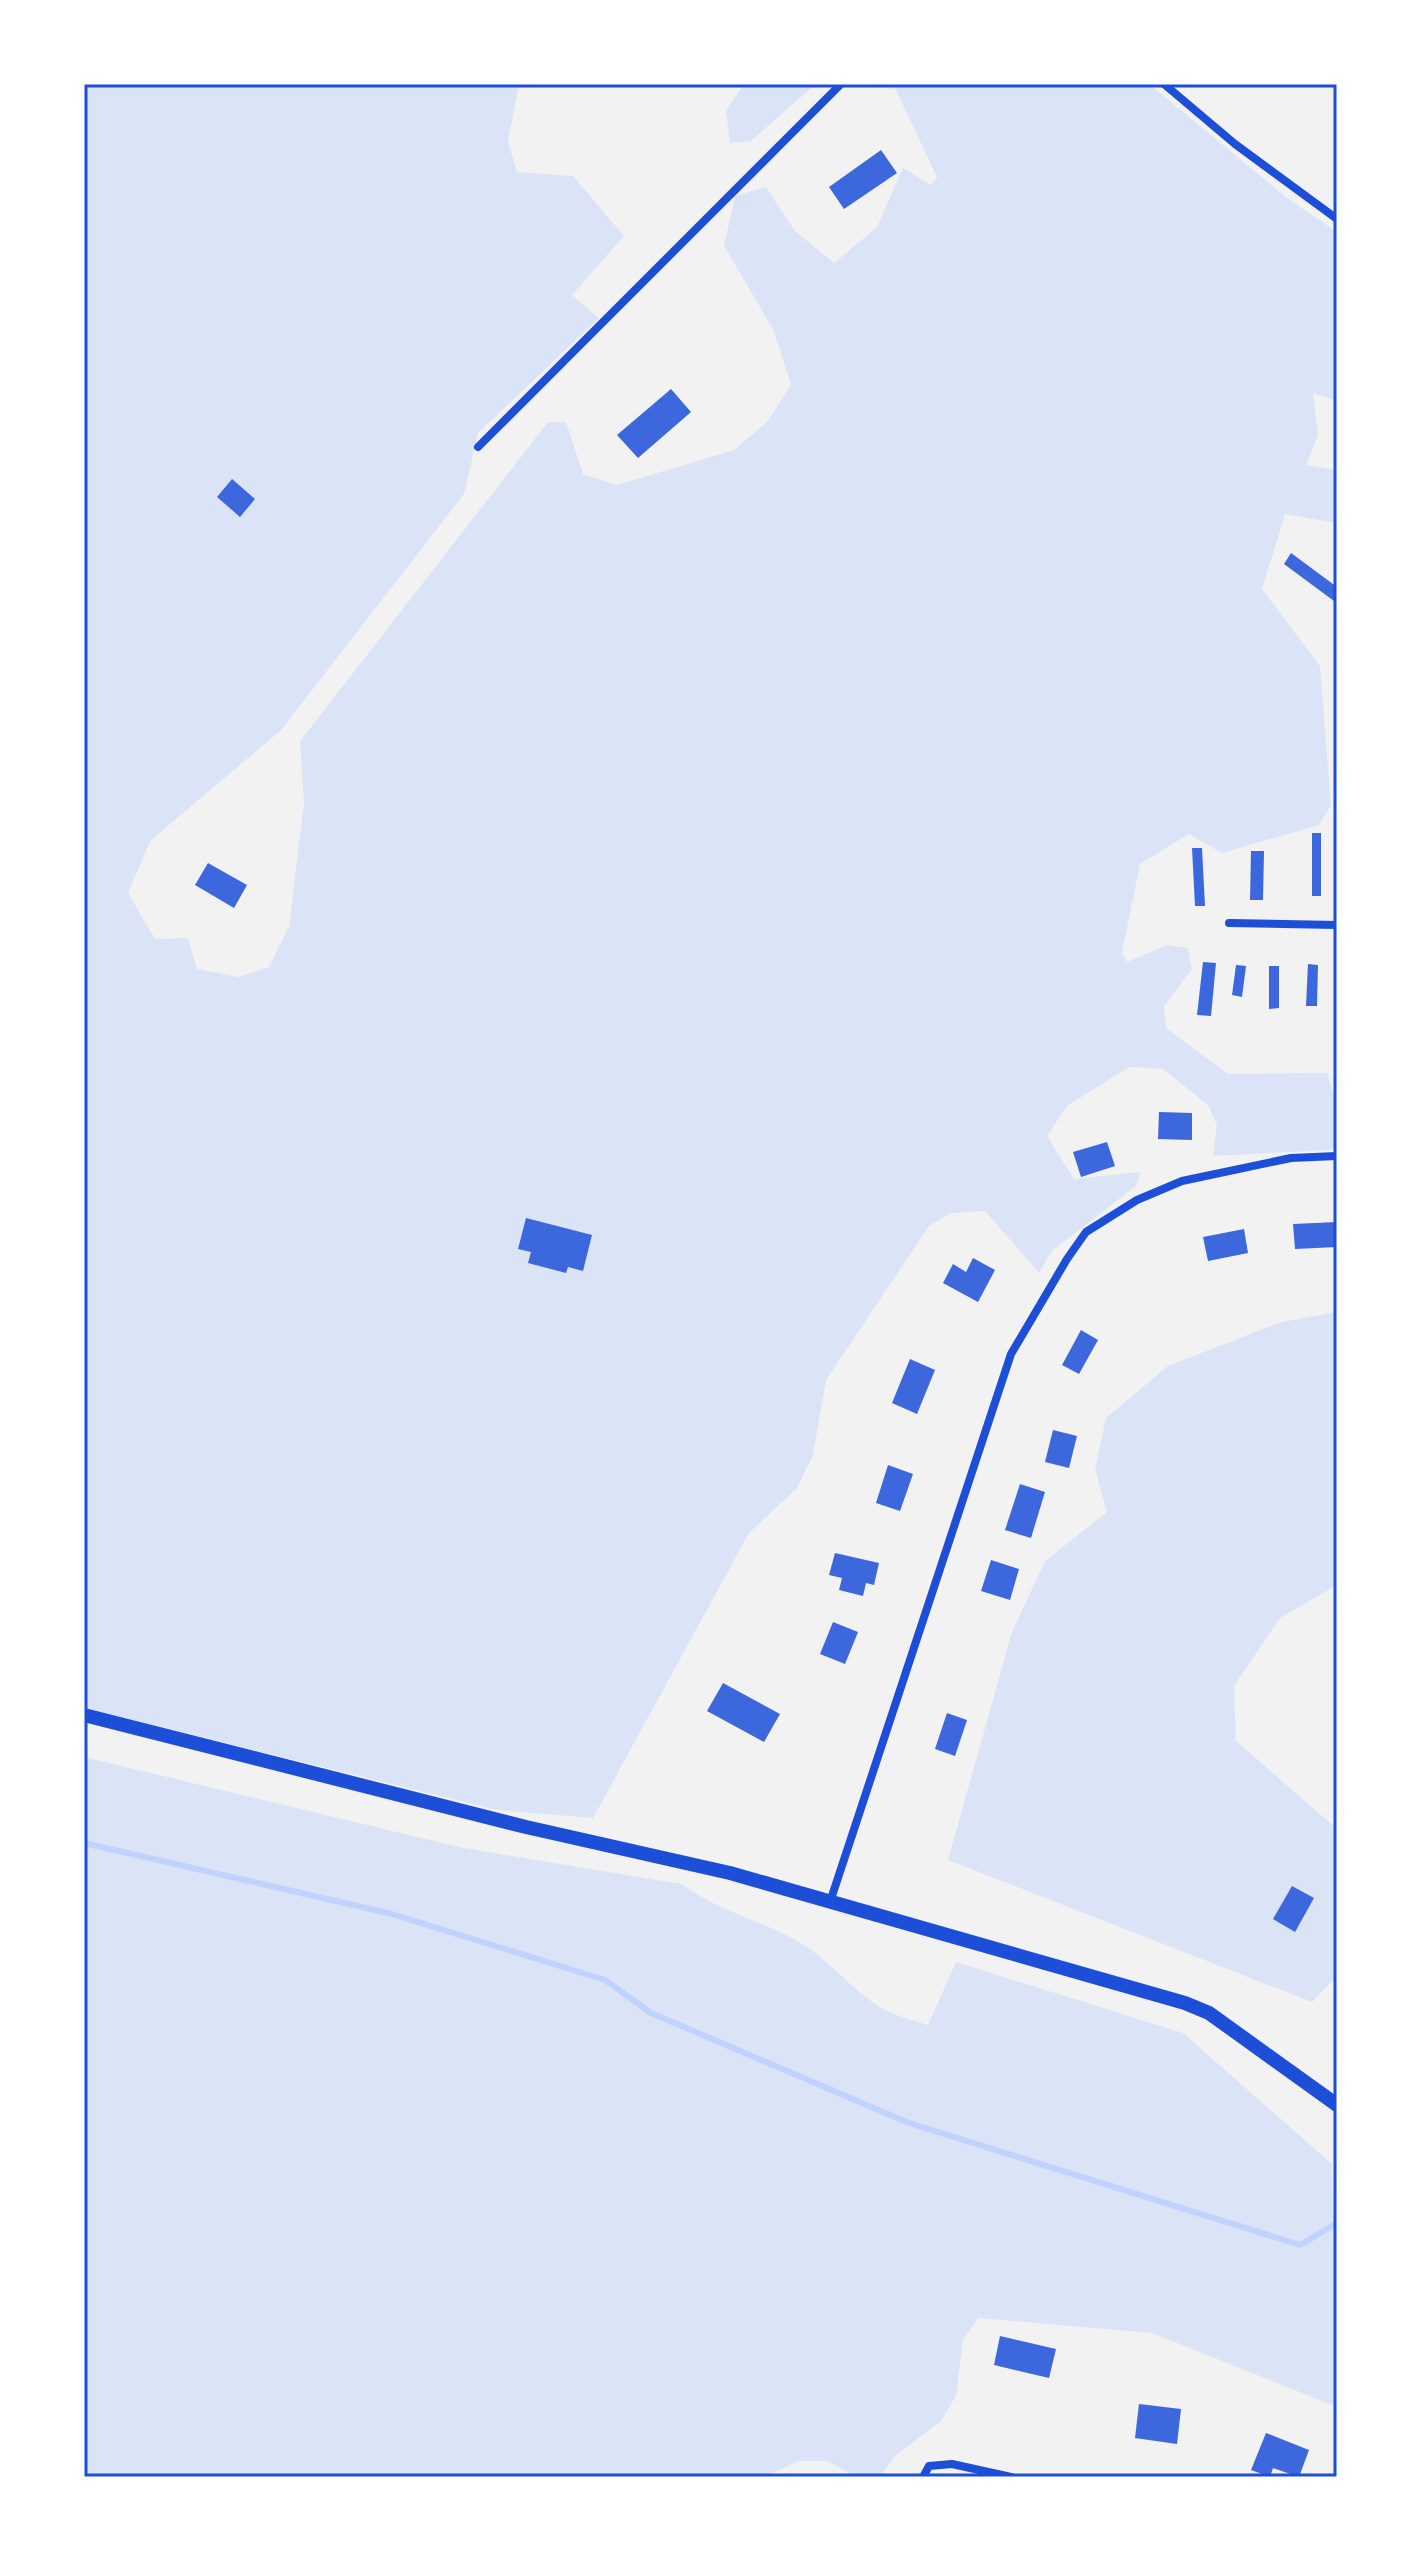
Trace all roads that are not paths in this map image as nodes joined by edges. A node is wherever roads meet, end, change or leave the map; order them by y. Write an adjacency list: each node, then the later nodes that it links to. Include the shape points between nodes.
1 (841, 84): 4 (street)
2 (1164, 84): 3 (street)
3 (1337, 219)
4 (478, 447)
5 (1229, 923): 6 (street)
6 (1337, 925)
7 (1337, 1156): 9 (street, via 1291,1158 1182,1181 1137,1200 1086,1232 1067,1259 1011,1354)
8 (84, 1715): 9 (street, via 730,1873)
9 (830, 1903): 10 (street, via 1185,2003 1209,2013)
10 (1337, 2105)
11 (923, 2477): 12 (street, via 929,2466 952,2464)
12 (1011, 2477)

